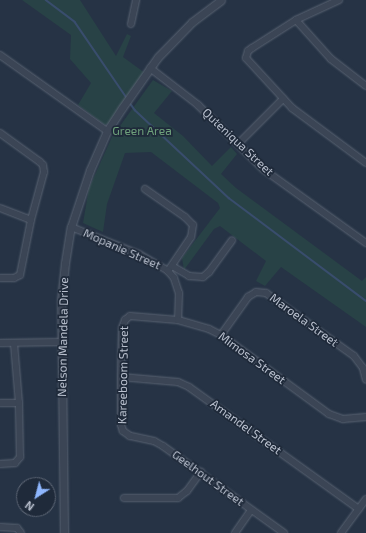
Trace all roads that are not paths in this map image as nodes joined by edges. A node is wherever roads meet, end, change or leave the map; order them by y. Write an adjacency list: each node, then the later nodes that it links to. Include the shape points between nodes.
1 (136, 0): 5 (street)
2 (220, 0): 7 (street, Nelson Mandela Drive, via 192,22)
3 (339, 0): 4 (street)
4 (296, 20): 8 (street, via 331,59); 9 (street, via 248,51 246,58)
5 (131, 24)
6 (0, 55): 10 (street)
7 (150, 68): 10 (street, Nelson Mandela Drive); 12 (street, Quteniqua Street, via 194,101)
8 (366, 86)
9 (283, 99): 12 (street); 13 (street)
10 (107, 131): 17 (street, Nelson Mandela Drive, via 83,189)
11 (0, 133): 16 (street, via 43,165 43,178)
12 (238, 144): 19 (street, Quteniqua Street, via 263,168)
13 (366, 163)
14 (145, 189): 20 (street, via 194,225 191,238)
15 (0, 208): 16 (street)
16 (31, 220): 21 (street, via 20,275 14,278)
17 (72, 227): 20 (street, Mopanie Street); 25 (street, Nelson Mandela Drive, via 62,282)
18 (232, 240): 20 (street, via 203,277 193,278)
19 (366, 243)
20 (170, 268): 23 (street, Mopanie Street, via 179,294)
21 (0, 278)
22 (130, 316): 23 (street, Mimosa Street); 28 (street, Kareeboom Street, via 122,328)
23 (178, 320): 24 (street, Mimosa Street)
24 (221, 335): 29 (street, Maroela Street, via 248,297 256,292 266,293 354,356 363,368); 32 (street, Mimosa Street, via 329,414 343,420)
25 (61, 342): 27 (street); 42 (street, Nelson Mandela Drive)
26 (0, 343): 27 (street)
27 (14, 343): 31 (street)
28 (121, 377): 33 (street, Kareeboom Street, via 121,425); 38 (street, Amandel Street, via 178,382 189,386)
29 (366, 380)
30 (0, 403): 31 (street)
31 (19, 403): 34 (street, via 20,458 15,463)
32 (366, 417)
33 (126, 434): 35 (street, Geelhout Street, via 159,443)
34 (0, 464)
35 (201, 472): 36 (street, via 187,491 178,498); 39 (street, Geelhout Street)
36 (124, 498)
37 (366, 500): 38 (street)
38 (359, 509): 45 (street)
39 (251, 510): 43 (street); 44 (street, Geelhout Street)
40 (0, 527): 41 (street, via 13,527)
41 (20, 531)
42 (64, 533)
43 (235, 533)
44 (284, 533)
45 (341, 533)

